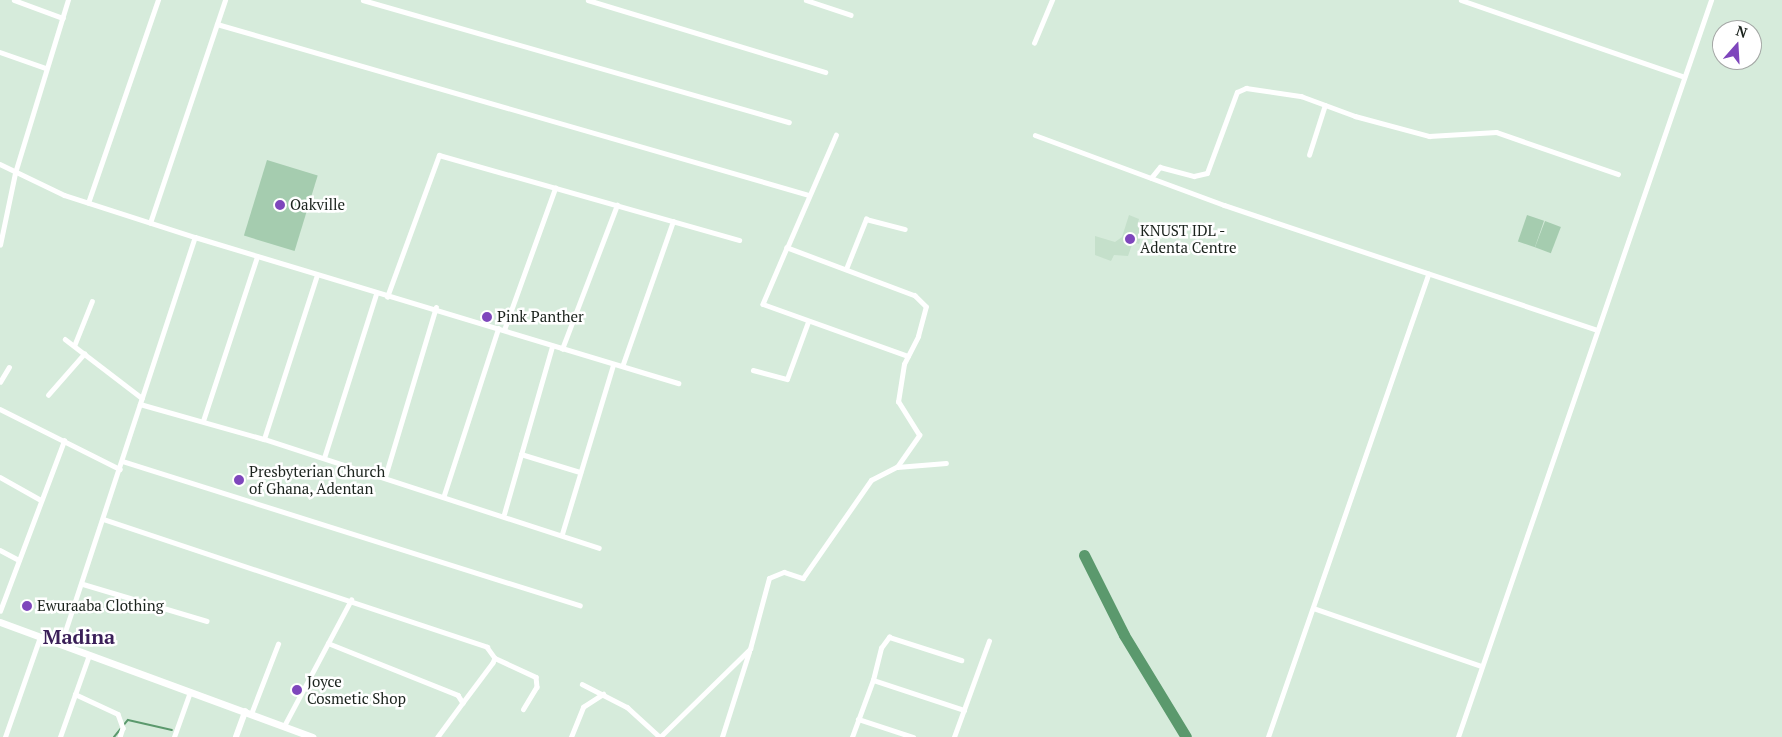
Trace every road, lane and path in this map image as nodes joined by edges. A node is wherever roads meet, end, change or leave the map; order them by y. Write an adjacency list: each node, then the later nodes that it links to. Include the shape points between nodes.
1 (17, 0): 12 (street)
2 (68, 0): 12 (street)
3 (158, 0): 30 (street)
4 (225, 0): 13 (street)
5 (363, 0): 20 (street)
6 (588, 0): 17 (street)
7 (806, 0): 11 (street)
8 (1052, 0): 14 (street)
9 (1461, 0): 18 (street)
10 (1711, 0): 18 (street)
11 (851, 15)
12 (63, 18): 16 (street)
13 (217, 24): 29 (street); 33 (street)
14 (1034, 43)
15 (0, 52): 16 (street)
16 (46, 68): 25 (street)
17 (825, 72)
18 (1684, 77): 51 (street)
19 (1325, 105): 23 (street); 26 (street, via 1429,136 1496,132); 27 (street, via 1301,96 1246,88 1237,92 1207,172 1194,176 1160,167)
20 (789, 122)
21 (836, 135): 29 (street)
22 (1035, 135): 27 (street)
23 (1309, 154)
24 (0, 164): 25 (street)
25 (15, 173): 30 (street); 34 (street)
26 (1618, 174)
27 (1151, 178): 42 (street)
28 (555, 188): 31 (street); 45 (street, via 439,155); 50 (street)
29 (808, 195): 39 (street)
30 (88, 203): 33 (street)
31 (616, 205): 32 (street); 55 (street)
32 (673, 221): 37 (street); 59 (street)
33 (150, 222): 36 (street)
34 (2, 228): 38 (street)
35 (905, 229): 41 (street, via 866,219)
36 (195, 237): 40 (street); 65 (street)
37 (740, 240)
38 (0, 245)
39 (787, 248): 41 (street); 48 (street, via 763,304)
40 (257, 257): 43 (street); 68 (street)
41 (846, 268): 57 (street, via 922,300 924,317)
42 (1428, 274): 51 (street); 91 (street)
43 (317, 275): 44 (street); 69 (street)
44 (376, 294): 45 (street); 72 (street)
45 (387, 297): 47 (street)
46 (92, 301): 53 (street)
47 (436, 307): 49 (street); 79 (street)
48 (808, 322): 57 (street); 61 (street, via 787,379)
49 (498, 328): 50 (street); 80 (street)
50 (504, 330): 54 (street)
51 (1597, 330): 104 (street)
52 (65, 339): 53 (street)
53 (74, 346): 56 (street)
54 (552, 347): 55 (street); 71 (street)
55 (562, 349): 58 (street)
56 (84, 354): 64 (street); 65 (street)
57 (908, 356): 75 (street, via 898,402 919,435)
58 (612, 364): 59 (street); 77 (street)
59 (623, 364): 63 (street)
60 (10, 367): 62 (street)
61 (753, 370)
62 (0, 382)
63 (678, 383)
64 (48, 395)
65 (142, 398): 66 (street)
66 (140, 404): 68 (street); 73 (street)
67 (0, 409): 70 (street)
68 (203, 421): 69 (street)
69 (264, 438): 72 (street)
70 (64, 441): 76 (street); 81 (street)
71 (522, 454): 77 (street); 82 (street)
72 (324, 458): 79 (street)
73 (122, 461): 76 (street); 90 (street)
74 (946, 463): 75 (street)
75 (897, 467): 100 (street, via 871,480 803,578 784,572 769,578)
76 (120, 469): 83 (street)
77 (580, 472): 84 (street)
78 (0, 477): 81 (street)
79 (385, 477): 80 (street)
80 (444, 495): 82 (street)
81 (41, 500): 87 (street)
82 (504, 514): 84 (street)
83 (103, 519): 88 (street); 89 (street)
84 (562, 534): 85 (street)
85 (600, 548)
86 (0, 550): 87 (street)
87 (19, 560): 92 (street)
88 (83, 584): 93 (street); 98 (street)
89 (351, 600): 97 (street); 102 (street, via 487,647)
90 (580, 605)
91 (1312, 608): 104 (street); 129 (street)
92 (0, 611)
93 (208, 621)
94 (0, 622): 95 (main road)
95 (40, 637): 98 (main road); 117 (street)
96 (989, 641): 112 (street)
97 (328, 642): 110 (street, via 458,695); 115 (street)
98 (61, 644): 101 (main road)
99 (278, 644): 113 (street)
100 (750, 649): 109 (street, via 660,737 642,718); 125 (street)
101 (89, 655): 107 (main road); 108 (street)
102 (495, 658): 110 (street); 111 (street, via 536,677 538,687)
103 (961, 660): 105 (street, via 889,637 881,648)
104 (1481, 666): 130 (street)
105 (873, 680): 112 (street); 114 (street)
106 (582, 684): 109 (street)
107 (190, 692): 113 (main road); 120 (street)
108 (75, 694): 118 (street); 119 (street, via 112,709 122,720)
109 (603, 694): 124 (street, via 584,707)
110 (463, 703): 123 (street)
111 (524, 709)
112 (964, 710): 128 (street)
113 (248, 713): 115 (main road); 121 (street)
114 (858, 719): 126 (street); 127 (street)
115 (284, 726): 116 (main road)
116 (297, 734): 122 (main road)
117 (6, 737)
118 (60, 737)
119 (120, 737)
120 (174, 737)
121 (236, 737)
122 (313, 737)
123 (438, 737)
124 (570, 737)
125 (722, 737)
126 (852, 737)
127 (913, 737)
128 (954, 737)
129 (1268, 737)
130 (1458, 737)

